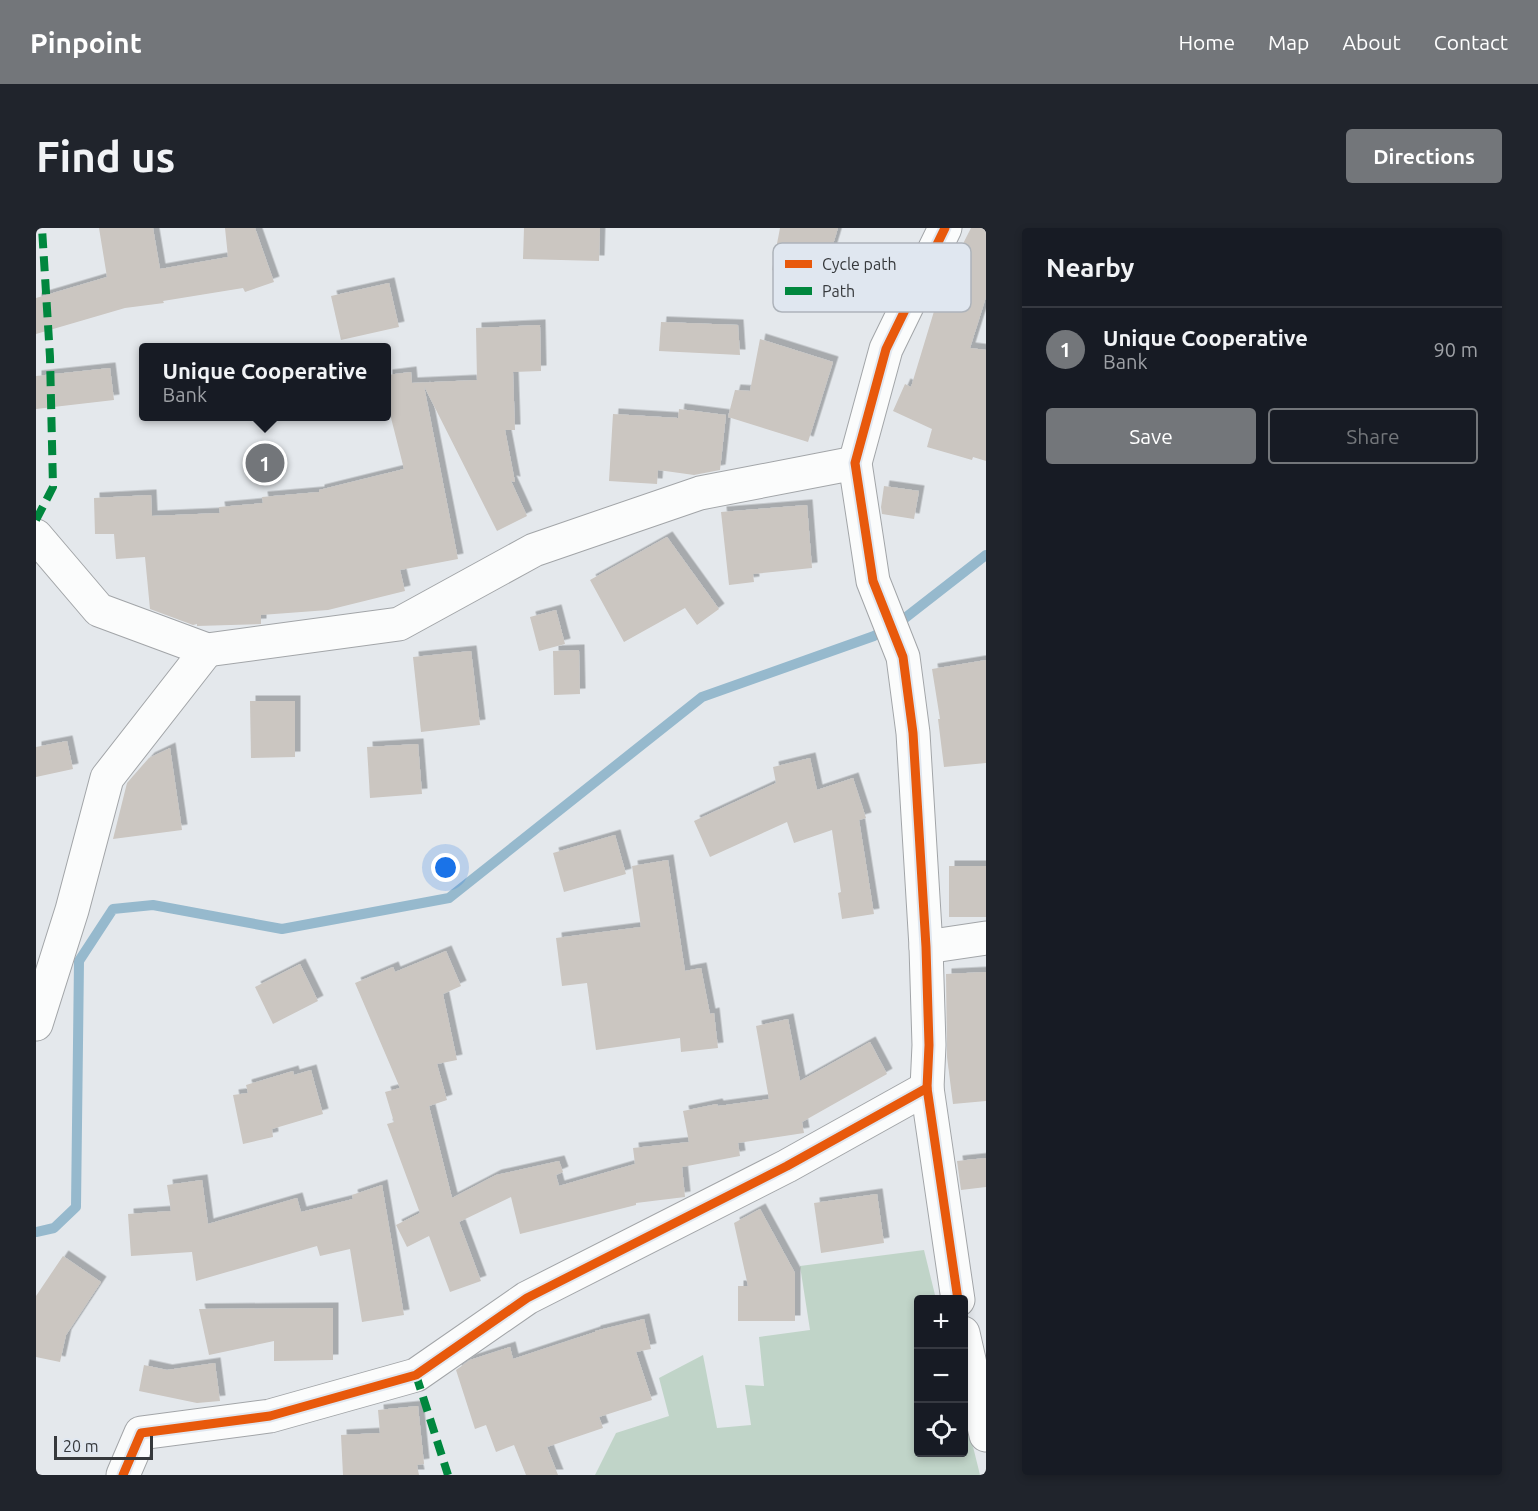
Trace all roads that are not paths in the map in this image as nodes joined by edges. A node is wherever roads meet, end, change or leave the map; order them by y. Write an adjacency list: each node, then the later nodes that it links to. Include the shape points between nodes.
1 (945, 228): 2 (street)
2 (938, 243)
3 (904, 312): 4 (street, via 886,350)
4 (855, 463): 6 (street, via 700,493 534,550 399,624); 8 (street, via 873,581 903,657 913,733)
5 (36, 536): 6 (street, via 99,610)
6 (207, 650): 9 (street, via 107,778)
7 (986, 938): 8 (street)
8 (926, 947): 10 (street)
9 (36, 1024)
10 (927, 1088): 11 (street); 14 (street, via 787,1166 527,1298 416,1375 270,1416 141,1433)
11 (957, 1295)
12 (966, 1349): 13 (street)
13 (986, 1435)
14 (123, 1475)

